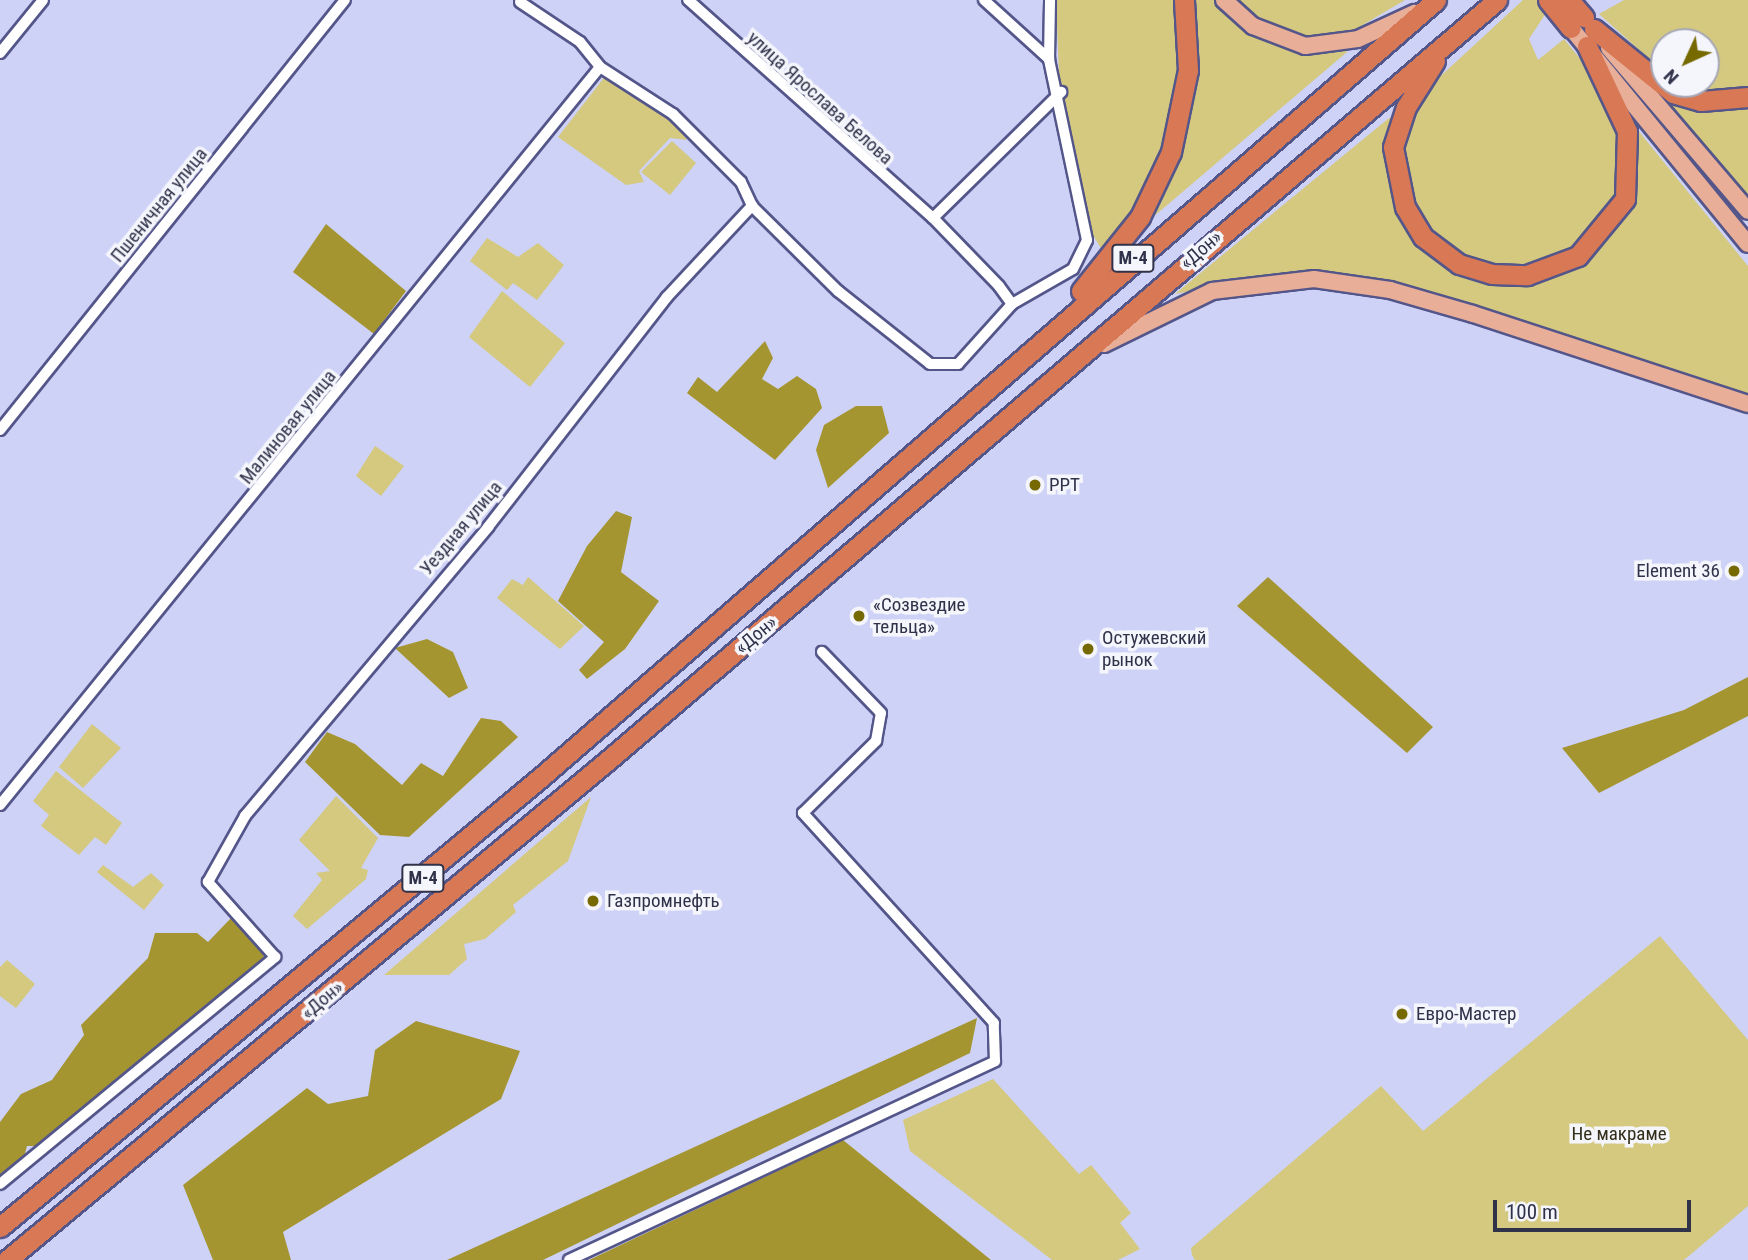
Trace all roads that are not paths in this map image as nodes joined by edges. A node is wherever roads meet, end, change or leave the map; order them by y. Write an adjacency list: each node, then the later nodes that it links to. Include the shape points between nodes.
1 (43, 0): 15 (street)
2 (345, 0): 28 (street, Пшеничная улица)
3 (688, 0): 22 (street, улица Ярослава Белова)
4 (984, 0): 16 (street)
5 (1050, 0): 16 (street)
6 (1184, 0): 25 (highway, via 1183,109 1163,173 1122,242)
7 (1224, 0): 12 (main road, via 1253,26 1305,47 1358,39)
8 (1497, 0): 14 (highway, «Дон» / М-4)
9 (1548, 0): 13 (highway)
10 (1569, 0): 13 (highway)
11 (520, 2): 17 (street, via 580,42)
12 (1434, 2): 25 (highway, «Дон» / М-4)
13 (1584, 30): 14 (highway, via 1627,131 1625,199 1578,256 1527,275 1492,274 1459,264 1423,237 1405,207 1392,162 1406,107); 19 (highway, via 1672,93 1700,101); 21 (main road); 23 (main road)
14 (1456, 34): 26 (highway, «Дон» / М-4)
15 (0, 53)
16 (1049, 59): 18 (street)
17 (600, 67): 20 (street, via 673,114 741,181); 30 (street, Малиновая улица)
18 (1061, 92): 22 (street); 24 (street, via 1087,240 1084,255 1065,275)
19 (1748, 97)
20 (752, 206): 24 (street, via 909,349 938,367 958,364); 31 (street, Уездная улица, via 667,297 488,527 245,816 208,882 275,957)
21 (1748, 211)
22 (933, 218): 24 (street, улица Ярослава Белова)
23 (1748, 244)
24 (1012, 304)
25 (1054, 326): 32 (highway, «Дон» / М-4, via 541,777)
26 (1065, 366): 27 (main road, via 1192,297 1251,282 1314,279 1390,290); 33 (highway, «Дон» / М-4, via 607,761)
27 (1748, 404)
28 (0, 430)
29 (822, 652): 34 (street, via 881,713 876,741 803,813 993,1023 995,1061)
30 (0, 805)
31 (0, 1184)
32 (0, 1227)
33 (8, 1260)
34 (569, 1260)

